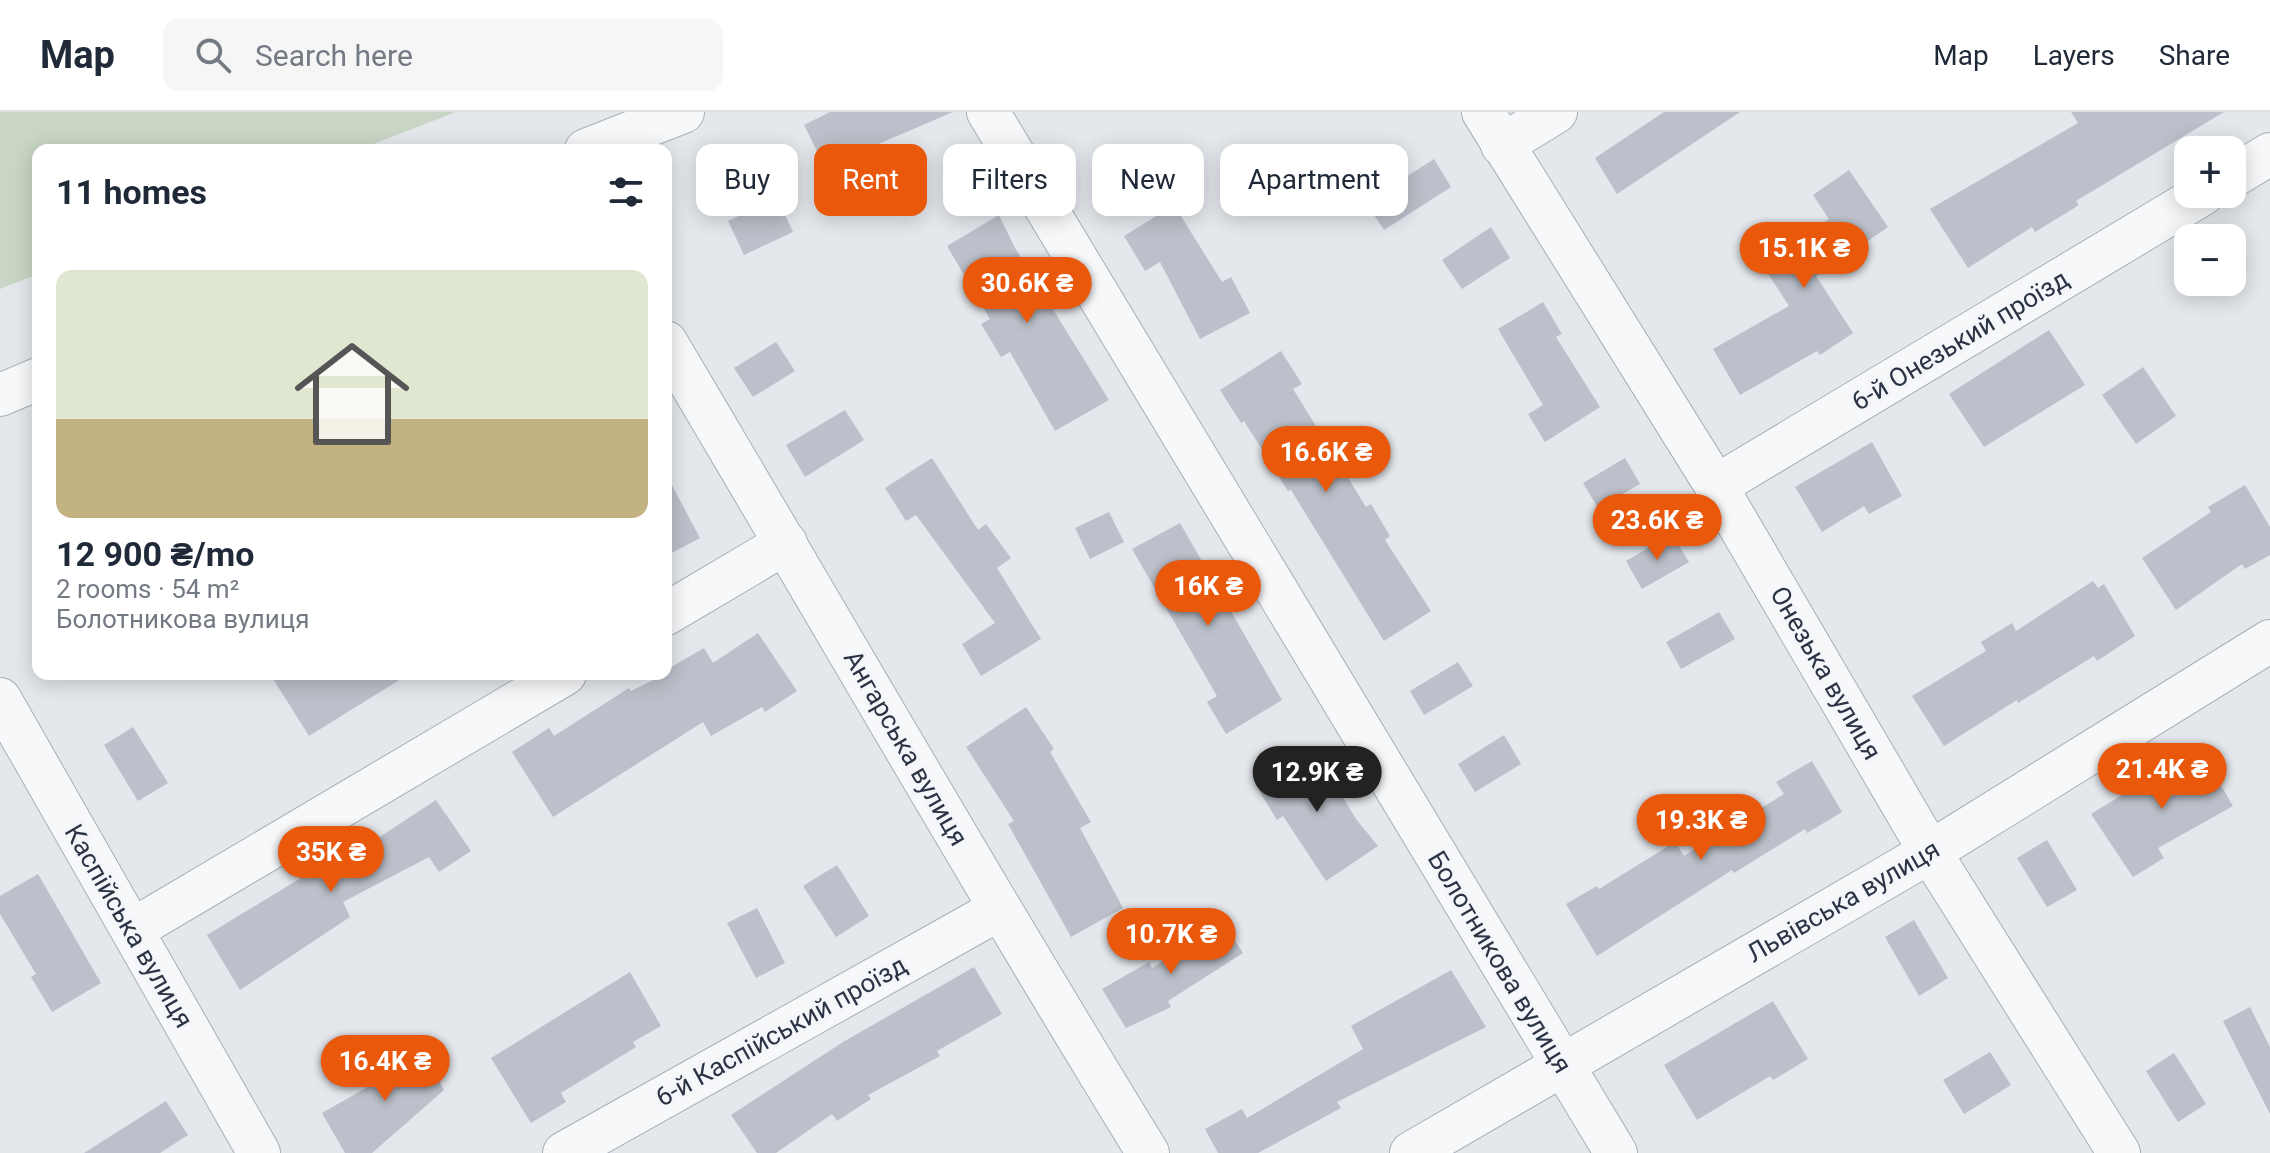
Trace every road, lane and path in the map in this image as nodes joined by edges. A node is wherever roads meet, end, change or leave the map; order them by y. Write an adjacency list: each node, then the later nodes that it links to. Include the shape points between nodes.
1 (683, 112): 5 (street)
2 (988, 112): 21 (street, Болотникова вулиця)
3 (1556, 112): 4 (street)
4 (1492, 128): 12 (street, Онезька вулиця)
5 (601, 144)
6 (2270, 154): 7 (street)
7 (2246, 169)
8 (2180, 208): 12 (street, 6-й Онезький проїзд)
9 (672, 352): 13 (street, Ангарська вулиця)
10 (32, 382): 11 (street)
11 (0, 395)
12 (1716, 486): 18 (street, Онезька вулиця)
13 (786, 543): 14 (street); 19 (street, Ангарська вулиця)
14 (672, 610)
15 (2270, 641): 18 (street, Львівська вулиця)
16 (555, 680): 20 (street)
17 (0, 699): 20 (street, Каспійська вулиця)
18 (1930, 852): 21 (street, Львівська вулиця); 27 (street, Онезька вулиця)
19 (998, 910): 23 (street, 6-й Каспійський проїзд); 24 (street, Ангарська вулиця)
20 (132, 930): 22 (street, Каспійська вулиця)
21 (1561, 1063): 25 (street, Львівська вулиця); 26 (street, Болотникова вулиця)
22 (259, 1153)
23 (564, 1153)
24 (1148, 1153)
25 (1411, 1153)
26 (1616, 1153)
27 (2119, 1153)

